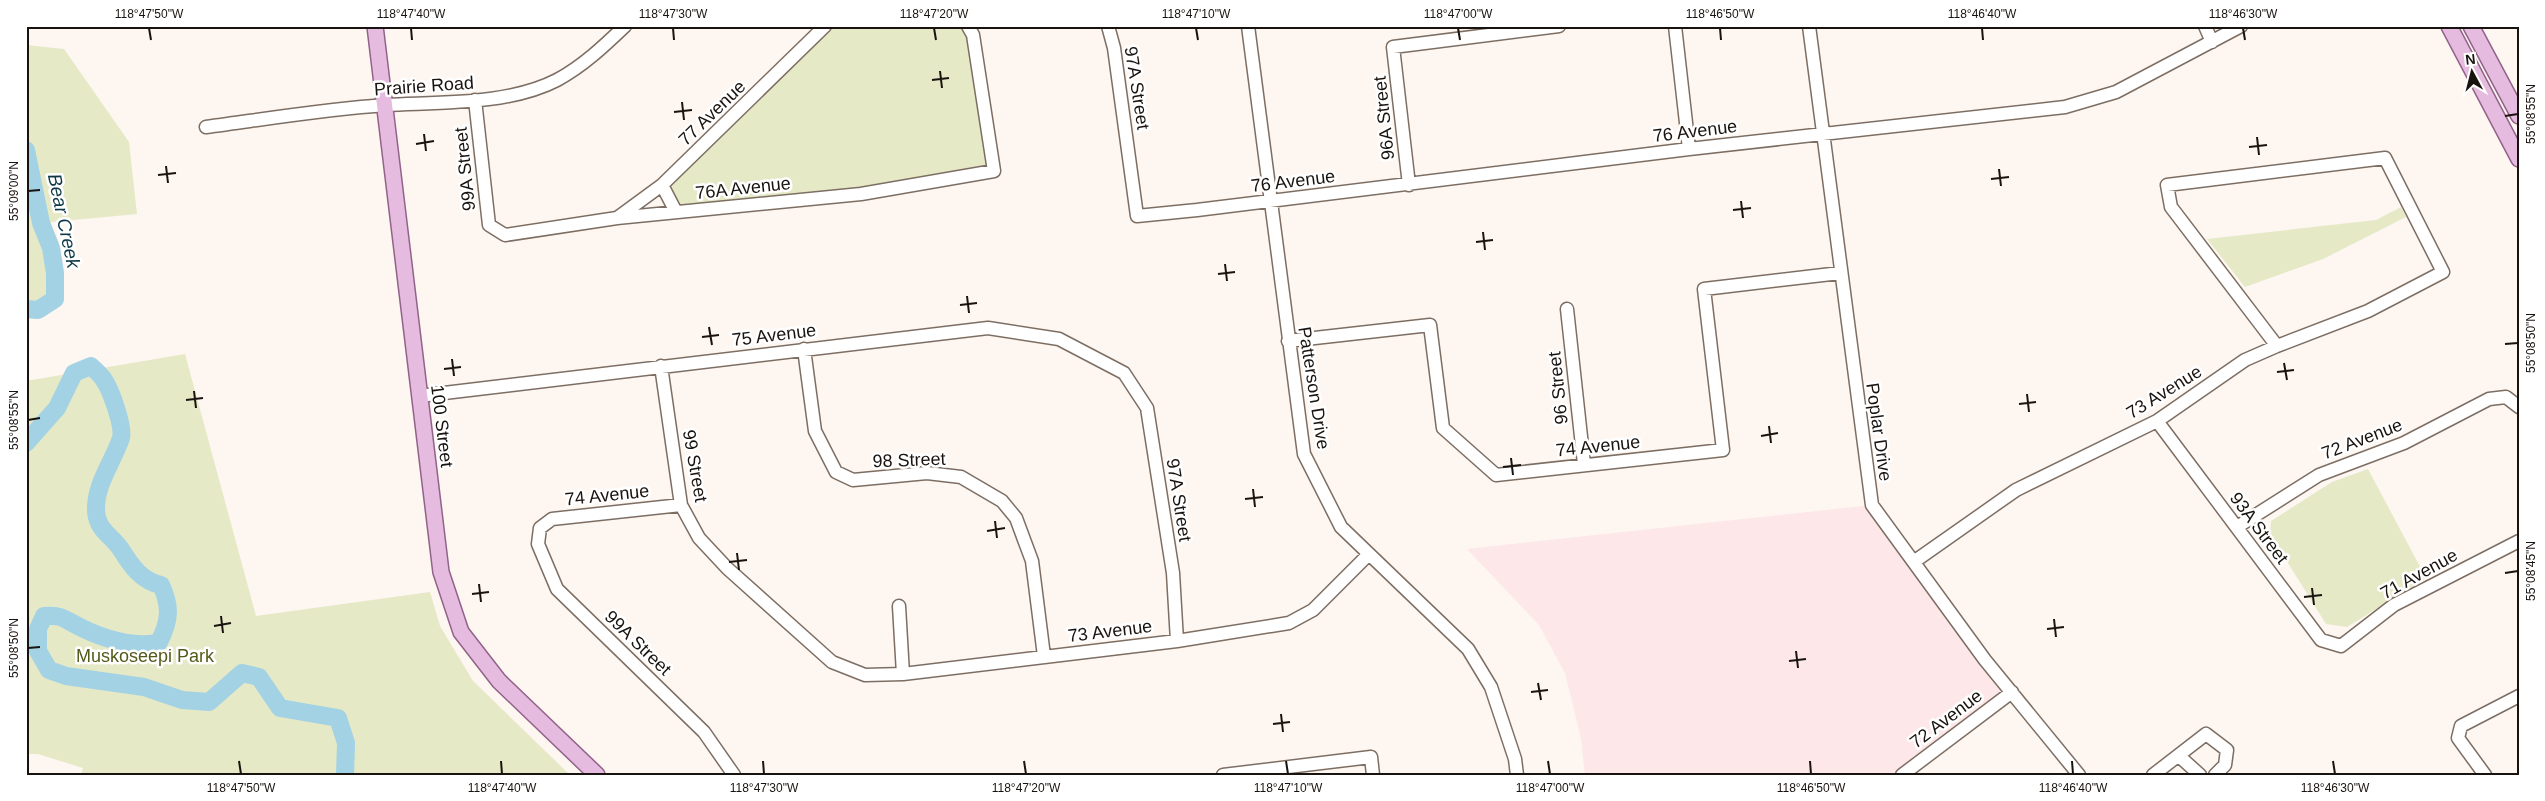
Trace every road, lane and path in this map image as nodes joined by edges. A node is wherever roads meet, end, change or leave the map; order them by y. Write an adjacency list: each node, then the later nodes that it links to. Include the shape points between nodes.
1 (376, 26): 16 (main road, 100 Street)
2 (625, 26): 15 (street, Prairie Road, via 588,61 556,80 526,92)
3 (826, 26): 22 (street, 77 Avenue)
4 (968, 26): 25 (street, 76A Avenue, via 994,171 861,194)
5 (1108, 26): 26 (street, 97A Street, via 1114,48)
6 (1248, 26): 24 (street, Patterson Drive)
7 (1559, 26): 23 (street, 96A Street, via 1394,47)
8 (1674, 26): 20 (street)
9 (1809, 26): 19 (street, Poplar Drive)
10 (2205, 26): 14 (street)
11 (2241, 26): 14 (street, 76 Avenue)
12 (2448, 26): 21 (main road)
13 (2471, 26): 17 (main road)
14 (2212, 42): 19 (street, 76 Avenue, via 2116,92 2065,107)
15 (475, 100): 16 (street, Prairie Road); 28 (street, 99A Street, via 489,225)
16 (385, 105): 18 (street, Prairie Road); 36 (main road, 100 Street)
17 (2519, 116)
18 (206, 126)
19 (1823, 134): 20 (street, 76 Avenue); 29 (street, Poplar Drive)
20 (1689, 149): 23 (street, 76 Avenue)
21 (2519, 159)
22 (662, 185): 25 (street); 27 (street, 77 Avenue)
23 (1409, 185): 24 (street, 76 Avenue)
24 (1270, 201): 26 (street, 76 Avenue); 31 (street, Patterson Drive)
25 (676, 212): 27 (street, 76A Avenue)
26 (1137, 216)
27 (617, 218): 28 (street, 76A Avenue, via 505,235)
28 (497, 230)
29 (1840, 273): 39 (street, 74 Avenue, via 1704,289 1723,450); 45 (street, Poplar Drive, via 1872,505)
30 (1567, 308): 39 (street, 96 Street)
31 (1288, 341): 39 (street, 74 Avenue, via 1430,324 1443,428 1496,475); 44 (street, Patterson Drive, via 1304,454 1341,527)
32 (2276, 346): 32 (street, 73 Avenue, via 2171,207 2167,185 2385,158 2443,272 2368,311); 38 (street, 73 Avenue, via 2246,360)
33 (804, 349): 34 (street, 75 Avenue); 35 (street, 75 Avenue, via 988,328 1059,339); 49 (street, 98 Street, via 815,430 836,472 853,480 926,473 961,477 1002,500 1016,518 1032,561)
34 (661, 366): 36 (street, 75 Avenue); 40 (street, 99 Street)
35 (1124, 373): 47 (street, 97A Street, via 1147,408 1173,573)
36 (420, 396): 55 (main road, 100 Street, via 441,572 461,632 499,681)
37 (2519, 408): 41 (street, 72 Avenue, via 2506,396 2489,399 2404,443 2319,475)
38 (2157, 421): 41 (street, 93A Street); 45 (street, 73 Avenue, via 2016,490)
39 (1584, 464)
40 (681, 505): 42 (street, 74 Avenue, via 552,519); 50 (street, 99 Street, via 699,538 727,568)
41 (2237, 527): 48 (street, 93A Street, via 2321,640)
42 (540, 528): 56 (street, 99A Street, via 538,544 556,589 704,732)
43 (2519, 541): 48 (street, 71 Avenue, via 2394,605)
44 (1369, 554): 47 (street, 73 Avenue, via 1313,610 1288,623); 59 (street, Patterson Drive, via 1468,649 1491,687 1515,759)
45 (1915, 561): 52 (street, Poplar Drive, via 1985,660)
46 (899, 606): 51 (street)
47 (1177, 641): 49 (street, 73 Avenue)
48 (2341, 646)
49 (1044, 656): 51 (street, 73 Avenue)
50 (832, 662): 51 (street, 73 Avenue, via 865,675)
51 (903, 674)
52 (2012, 692): 60 (street, 72 Avenue); 61 (street, Poplar Drive)
53 (2519, 696): 65 (street, via 2461,726 2458,738)
54 (2179, 756): 62 (street); 63 (street); 64 (street, via 2206,734 2227,750 2225,765)
55 (597, 775)
56 (734, 775)
57 (1222, 775): 58 (street, via 1371,757)
58 (1373, 775)
59 (1517, 775)
60 (1902, 775)
61 (2079, 775)
62 (2153, 775)
63 (2200, 775)
64 (2216, 775)
65 (2485, 775)

